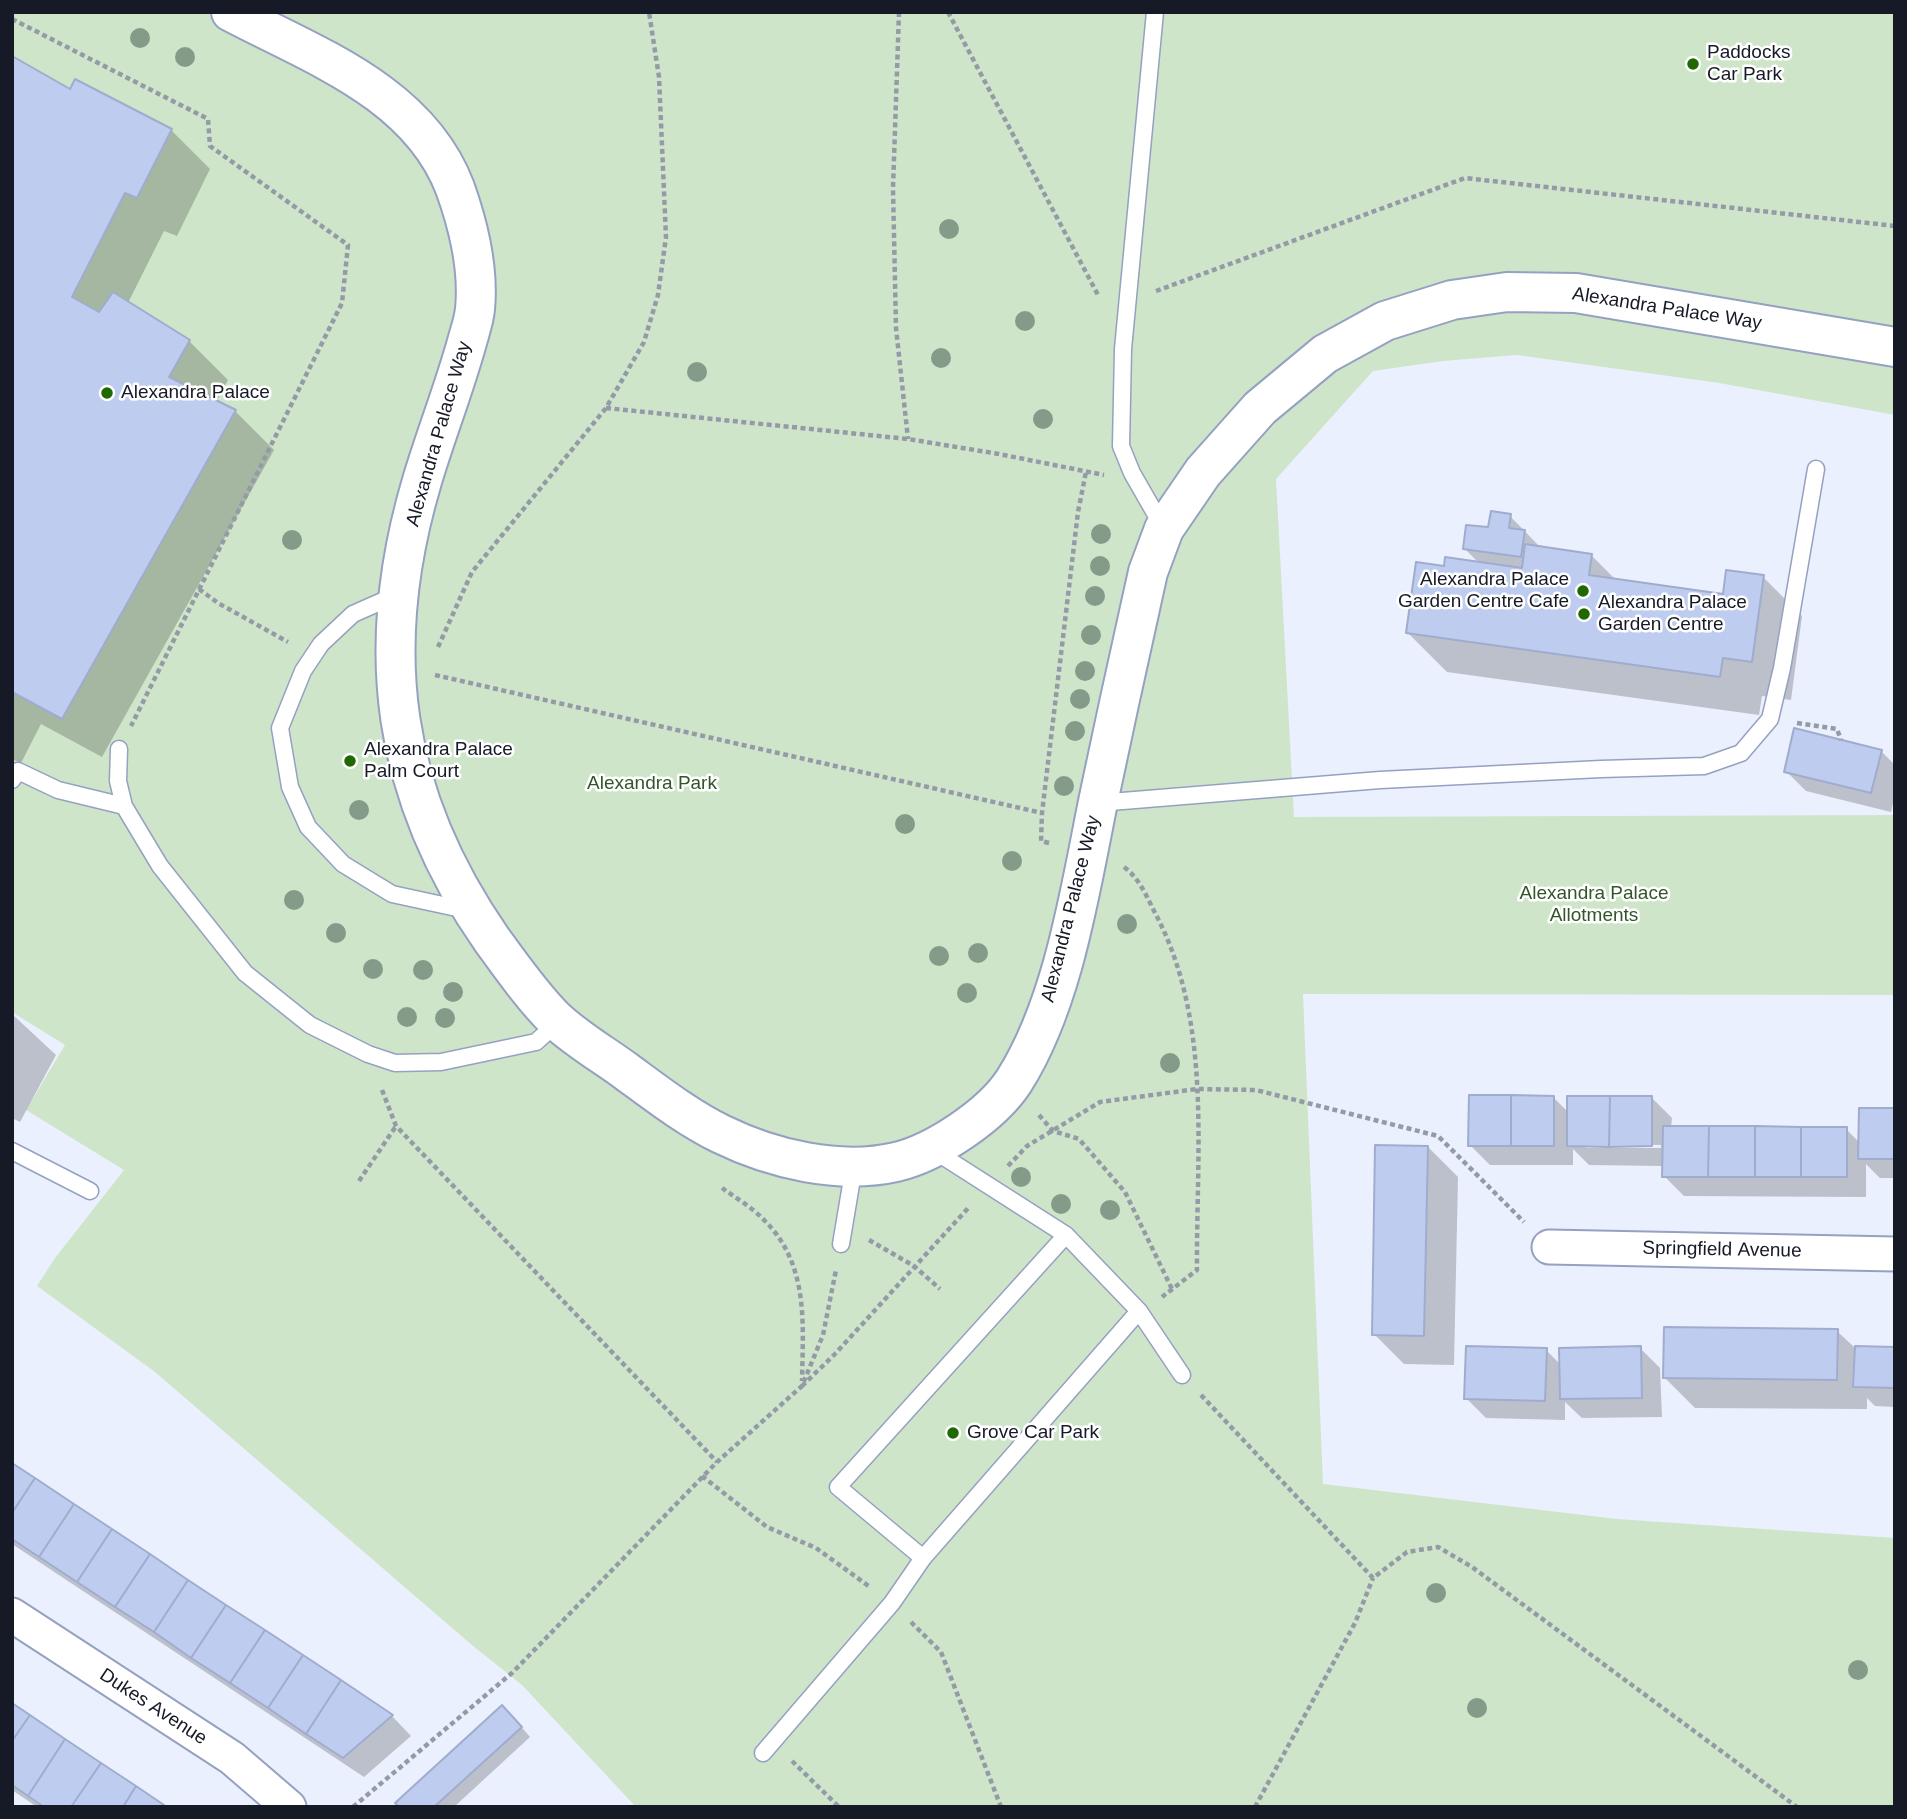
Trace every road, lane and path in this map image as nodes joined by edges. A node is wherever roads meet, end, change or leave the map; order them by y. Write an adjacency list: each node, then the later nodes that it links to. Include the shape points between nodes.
1 (232, 12): 18 (street, Alexandra Palace Way, via 387,97 421,130 453,183 474,250 475,311 421,483)
2 (649, 12): 11 (path, via 659,77 666,237 658,295 644,342)
3 (899, 12): 12 (path, via 893,188 896,314)
4 (948, 12): 9 (path)
5 (1155, 12): 8 (lane)
6 (12, 19): 17 (path, via 208,119 210,146 348,245 342,303)
7 (1895, 226): 8 (path, via 1465,178)
8 (1129, 301): 16 (lane, via 1121,446)
9 (1101, 303)
10 (1895, 347): 16 (street, Alexandra Palace Way, via 1576,293 1507,292 1452,300 1385,321 1325,354 1260,408 1203,472)
11 (606, 408): 12 (path); 20 (path, via 472,572)
12 (908, 439): 14 (path)
13 (1816, 469): 22 (lane)
14 (1086, 472): 15 (path); 28 (path)
15 (1105, 476)
16 (1164, 529): 26 (street, Alexandra Palace Way, via 1148,572)
17 (199, 589): 19 (path); 24 (path)
18 (396, 595): 21 (street, Alexandra Palace Way); 31 (lane, via 353,614 321,644 303,671 280,728 290,787 308,827 343,864 392,894)
19 (272, 634)
20 (437, 648)
21 (395, 663): 28 (path); 31 (street, Alexandra Palace Way, via 402,735 419,803)
22 (1770, 719): 23 (path, via 1837,729); 26 (lane, via 1741,752 1704,766 1380,780)
23 (1841, 740)
24 (119, 749): 27 (lane, via 118,781)
25 (14, 773): 27 (lane, via 58,790)
26 (1098, 803): 37 (street, Alexandra Palace Way, via 1059,974 1037,1036 1012,1084 974,1121)
27 (124, 806): 33 (lane, via 160,866 245,973 310,1025)
28 (1042, 813): 29 (path)
29 (1041, 841)
30 (1117, 863): 34 (path, via 1138,881 1164,929 1178,968 1195,1041)
31 (472, 911): 32 (street, Alexandra Palace Way, via 515,973)
32 (558, 1022): 33 (lane, via 536,1042 441,1062 395,1063); 39 (street, Alexandra Palace Way, via 715,1131 749,1147 808,1162)
33 (368, 1054): 35 (path)
34 (1197, 1089): 36 (path, via 1100,1102); 47 (path, via 1256,1090 1438,1136); 51 (path, via 1197,1269)
35 (396, 1126): 40 (path); 56 (path)
36 (1053, 1131): 41 (path, via 1027,1146); 51 (path, via 1079,1139 1125,1192)
37 (933, 1150): 39 (street, Alexandra Palace Way, via 895,1162); 41 (lane)
38 (12, 1151): 43 (lane)
39 (854, 1166): 46 (lane)
40 (359, 1181)
41 (988, 1187): 44 (lane); 49 (path)
42 (722, 1188): 55 (path, via 765,1220 785,1245 800,1283)
43 (90, 1191)
44 (1066, 1235): 53 (lane); 57 (lane, via 838,1487)
45 (866, 1238): 49 (path)
46 (841, 1244): 55 (path, via 823,1335)
47 (1549, 1247): 48 (street, Springfield Avenue)
48 (1895, 1254)
49 (914, 1266): 50 (path); 55 (path)
50 (940, 1289)
51 (1172, 1289): 52 (path)
52 (1157, 1300)
53 (1139, 1311): 54 (lane); 57 (lane)
54 (1182, 1375): 58 (path)
55 (802, 1386): 56 (path)
56 (717, 1462): 62 (path, via 512,1673)
57 (923, 1558): 60 (lane, via 892,1603)
58 (1373, 1578): 64 (path, via 1355,1623); 65 (path, via 1407,1552 1438,1547 1472,1567)
59 (12, 1615): 61 (street, Dukes Avenue, via 232,1758)
60 (768, 1747): 63 (path)
61 (289, 1807)
62 (353, 1807)
63 (839, 1807)
64 (1255, 1807)
65 (1797, 1807)

